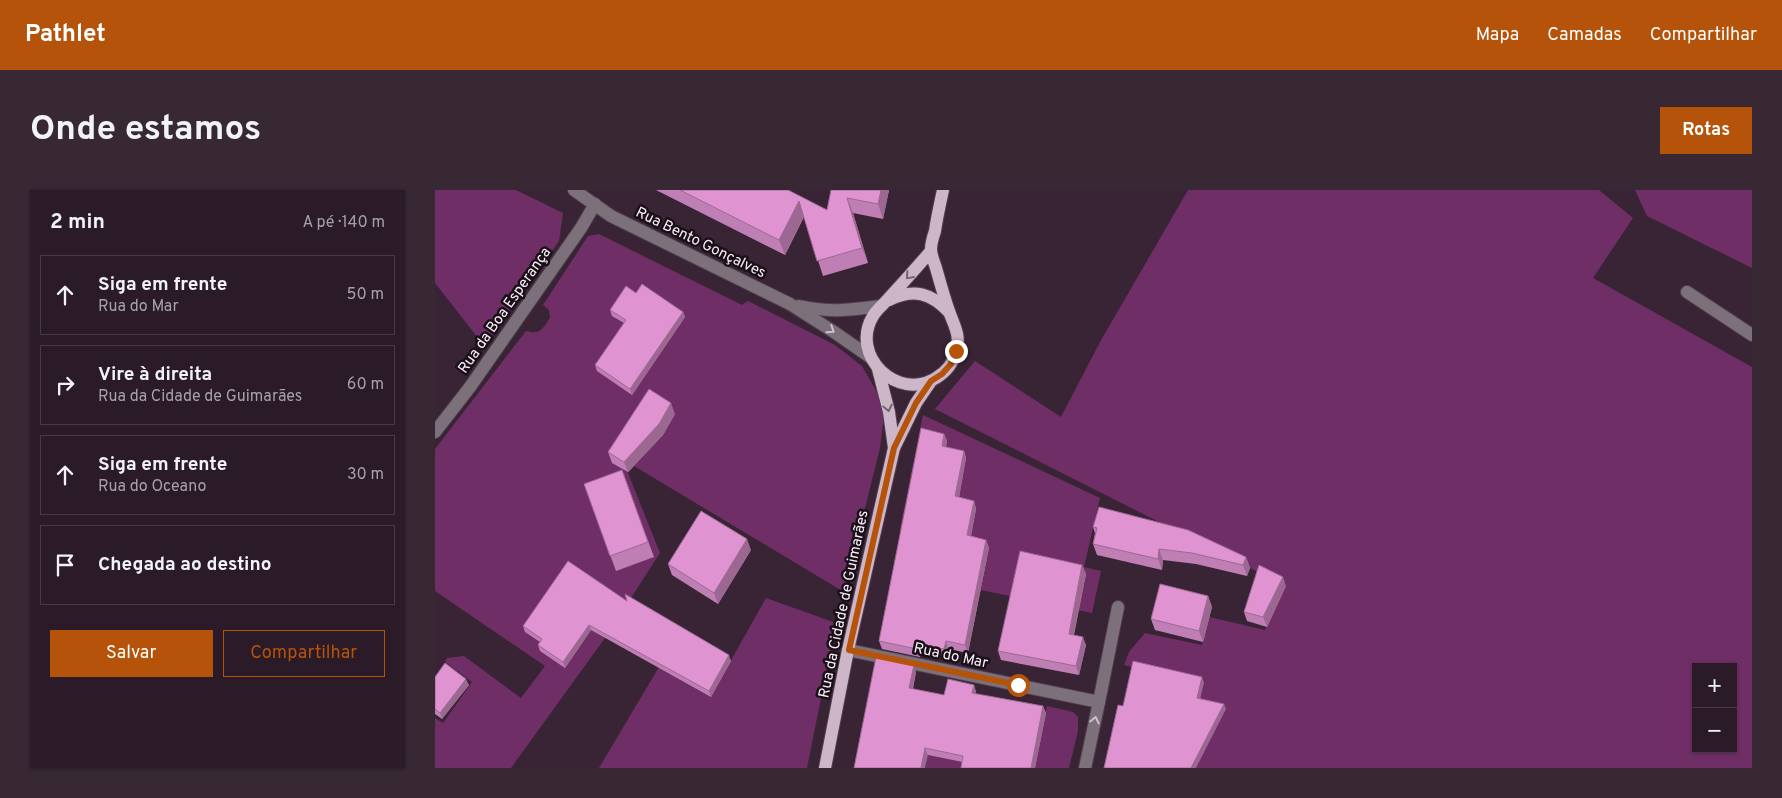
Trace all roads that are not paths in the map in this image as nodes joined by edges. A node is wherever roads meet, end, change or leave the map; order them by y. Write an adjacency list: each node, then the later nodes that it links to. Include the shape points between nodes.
1 (575, 190): 3 (street, Rua Bento Gonçalves)
2 (943, 190): 4 (main road)
3 (595, 204): 6 (street, Rua Bento Gonçalves, via 611,216); 13 (street, Rua da Boa Esperança, via 470,387)
4 (931, 251): 7 (main road, one-way to 7); 8 (main road)
5 (1687, 292): 9 (street)
6 (790, 304): 7 (street, via 842,311); 10 (street, one-way to 10)
7 (884, 304): 8 (main road, via 899,295 913,293 940,302); 10 (main road, via 872,316 868,330)
8 (949, 312): 12 (main road, via 956,324 956,351 947,369)
9 (1752, 335)
10 (870, 357): 11 (main road)
11 (878, 369): 12 (main road, via 902,383); 14 (main road, one-way to 14)
12 (931, 381): 14 (main road)
13 (435, 432)
14 (894, 448): 16 (main road, Rua da Cidade de Guimarães)
15 (1118, 607): 17 (street)
16 (849, 650): 17 (street, Rua do Mar); 18 (main road, Rua da Cidade de Guimarães)
17 (1099, 702): 19 (street, one-way to 17)
18 (825, 768)
19 (1085, 768)

